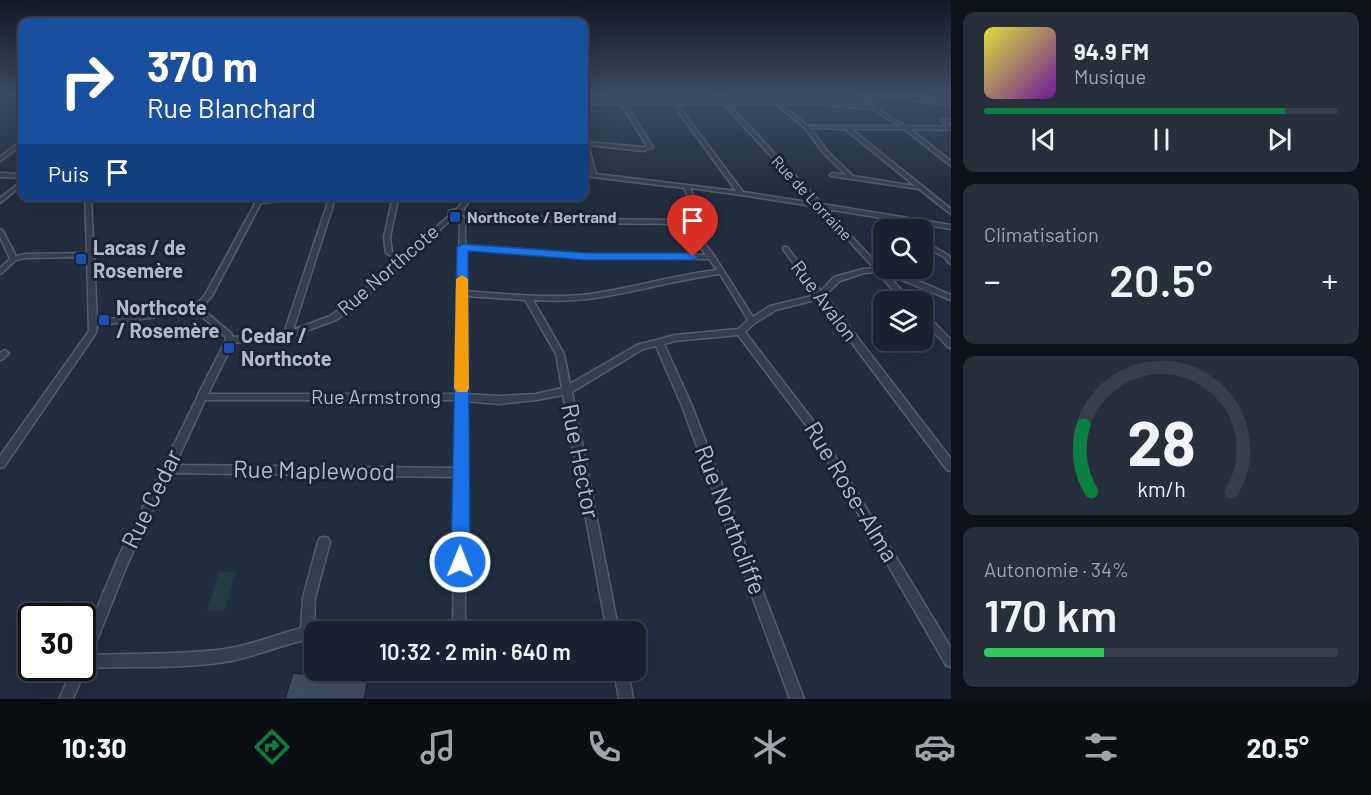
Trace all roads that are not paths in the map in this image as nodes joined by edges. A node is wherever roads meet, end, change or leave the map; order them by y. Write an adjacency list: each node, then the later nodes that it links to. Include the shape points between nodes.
1 (637, 127): 8 (street, via 650,147)
2 (692, 127): 22 (street)
3 (746, 127): 29 (street, Rue de Lorraine)
4 (807, 128): 5 (street); 18 (street)
5 (846, 128): 6 (street); 21 (street)
6 (906, 128): 7 (street); 12 (street)
7 (950, 128)
8 (588, 142)
9 (18, 146): 11 (street)
10 (588, 155): 15 (street)
11 (0, 159)
12 (951, 164)
13 (588, 174): 15 (street)
14 (0, 175): 17 (street)
15 (594, 175): 20 (street)
16 (833, 175): 18 (street)
17 (18, 176)
18 (851, 177): 21 (street)
19 (18, 186): 23 (street)
20 (686, 187): 22 (street); 33 (street, via 692,199)
21 (921, 189): 30 (street)
22 (741, 193): 29 (street)
23 (0, 201)
24 (88, 201): 40 (street)
25 (255, 201): 56 (street, via 210,292)
26 (331, 201): 61 (street)
27 (395, 201): 44 (street, via 387,244 389,253)
28 (467, 201): 31 (street, Rue Northcote)
29 (818, 206): 32 (street); 45 (street, Rue de Lorraine)
30 (951, 212)
31 (460, 214): 33 (street); 37 (street); 44 (street, Rue Northcote)
32 (894, 219)
33 (685, 222): 41 (street)
34 (933, 225): 35 (street)
35 (951, 227)
36 (0, 231): 43 (street)
37 (463, 247): 41 (street, via 587,256); 52 (street)
38 (785, 249): 53 (street, Rue Avalon)
39 (933, 249): 42 (street)
40 (91, 255): 43 (street); 58 (street)
41 (712, 257): 47 (street)
42 (949, 258)
43 (14, 259): 48 (street)
44 (403, 260): 61 (street, Rue Northcote, via 333,318)
45 (873, 264)
46 (873, 270): 53 (street, via 837,279)
47 (722, 272): 54 (street, via 588,296); 57 (street)
48 (0, 273)
49 (887, 279): 51 (street, Rue de Lorraine)
50 (909, 279): 55 (street)
51 (899, 291)
52 (462, 293): 54 (street); 67 (street)
53 (820, 296): 57 (street, via 773,308); 69 (street, Rue Avalon)
54 (527, 297): 65 (street, Rue Hector, via 561,354)
55 (951, 298)
56 (197, 308): 58 (street); 62 (street)
57 (752, 321): 60 (street)
58 (95, 324): 68 (street, via 89,339)
59 (933, 326): 64 (street)
60 (740, 332): 63 (street, Rue Armstrong); 78 (street, Rue Rose-Alma, via 812,426)
61 (287, 335): 62 (street, Rue Northcote)
62 (230, 340): 66 (street, Rue Cedar)
63 (659, 342): 65 (street, Rue Armstrong, via 640,347); 84 (street, Rue Northcliffe, via 687,406)
64 (951, 345)
65 (566, 391): 67 (street, Rue Armstrong, via 499,400); 75 (street, Rue Hector)
66 (201, 397): 67 (street, Rue Armstrong); 70 (street, Rue Cedar)
67 (462, 398): 71 (street)
68 (0, 464)
69 (951, 467)
70 (167, 469): 71 (street, Rue Maplewood); 76 (street, Rue Cedar)
71 (462, 473): 74 (street)
72 (324, 542): 73 (street, via 309,598)
73 (310, 621)
74 (459, 621)
75 (611, 621)
76 (96, 627)
77 (304, 635): 79 (street, via 245,652)
78 (951, 660)
79 (96, 662)
80 (74, 681): 82 (street)
81 (623, 681): 83 (street)
82 (66, 699)
83 (626, 699)
84 (797, 699)

